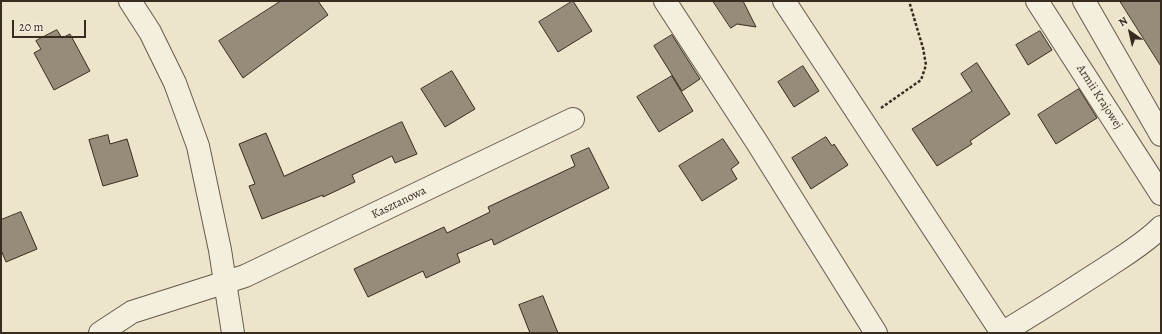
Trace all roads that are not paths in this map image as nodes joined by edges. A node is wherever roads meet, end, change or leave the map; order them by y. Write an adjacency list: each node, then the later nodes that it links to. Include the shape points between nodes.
1 (130, 1): 10 (street, via 150,32 175,83 198,146)
2 (665, 1): 13 (street)
3 (784, 1): 14 (street)
4 (1037, 1): 8 (street, Armii Krajowej)
5 (1084, 1): 7 (street)
6 (573, 119): 10 (street, Kasztanowa, via 252,273)
7 (1161, 135)
8 (1161, 194)
9 (1161, 227): 14 (street, via 1084,282)
10 (225, 283): 11 (street, Kasztanowa, via 132,312); 12 (street)
11 (100, 333)
12 (233, 333)
13 (876, 333)
14 (1002, 333)

